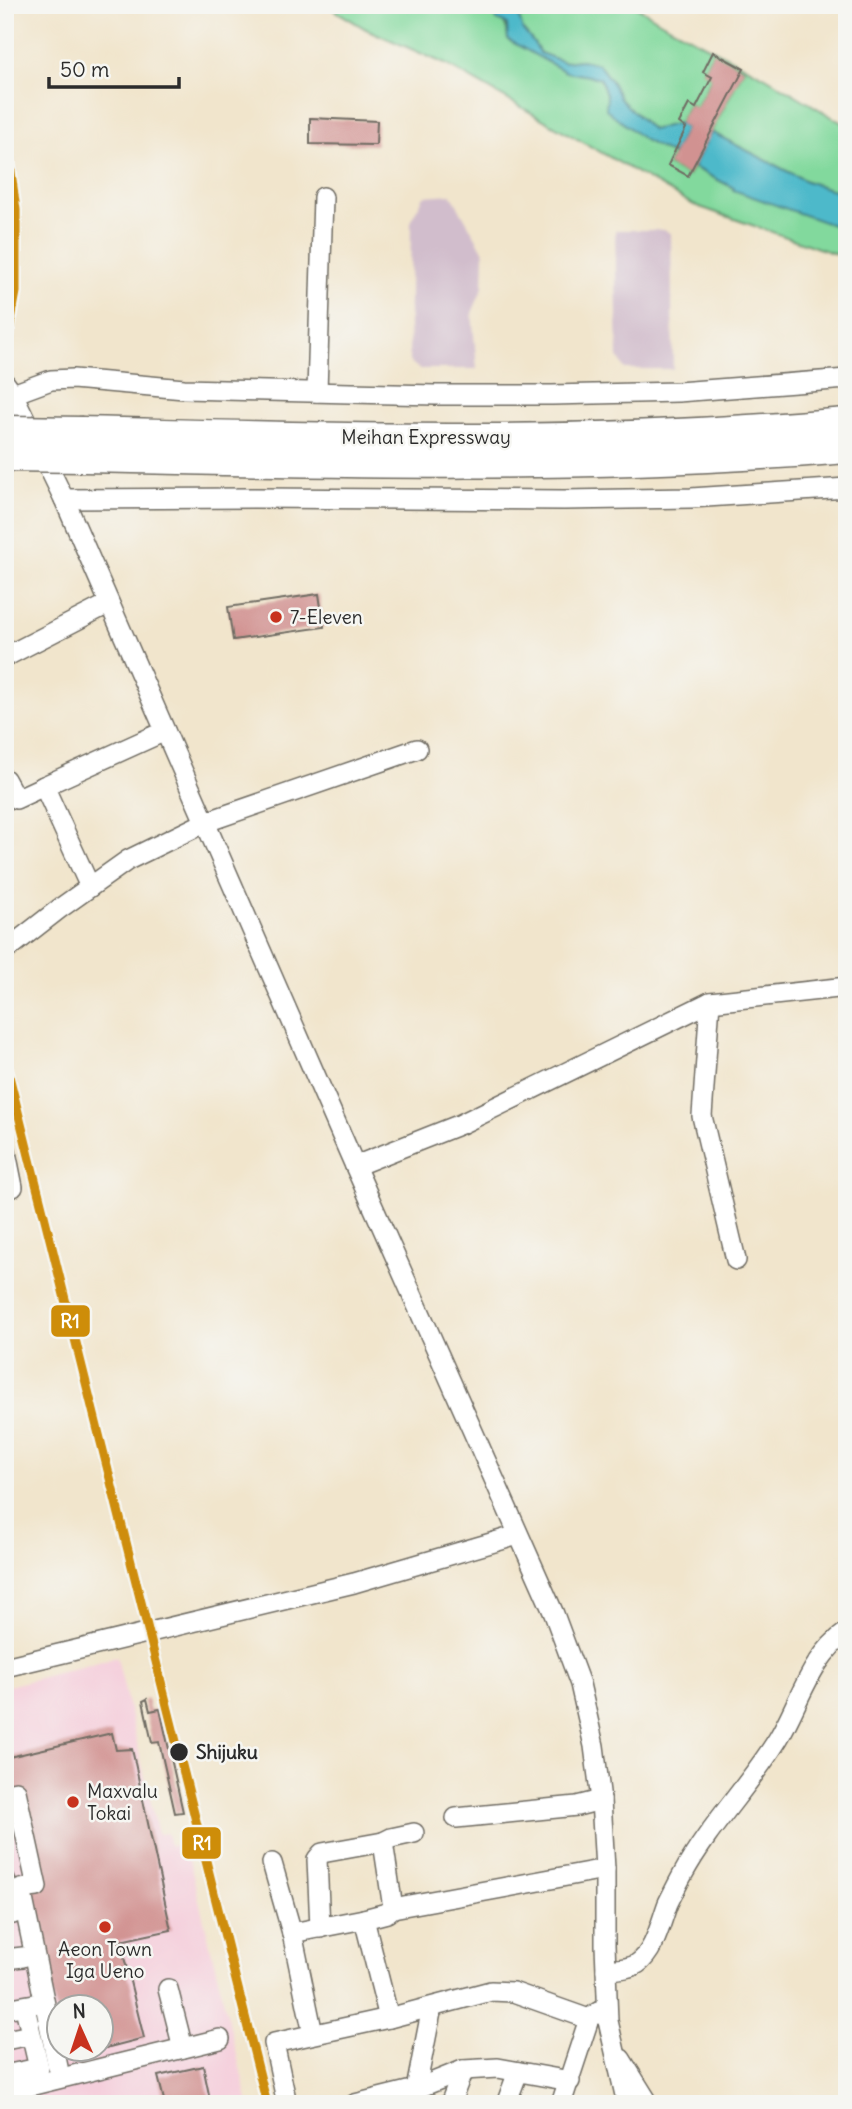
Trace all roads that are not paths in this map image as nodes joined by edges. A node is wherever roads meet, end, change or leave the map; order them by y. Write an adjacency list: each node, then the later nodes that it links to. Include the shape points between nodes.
1 (323, 197): 4 (street)
2 (847, 379): 4 (street, via 678,392)
3 (9, 389): 4 (street, via 73,379 184,389); 11 (street)
4 (317, 393)
5 (847, 422): 7 (highway, Meihan Expressway, via 660,435)
6 (5, 430): 7 (highway, Meihan Expressway, bridge)
7 (83, 445): 8 (highway, Meihan Expressway, via 268,462 659,461); 9 (highway, Meihan Expressway, bridge)
8 (847, 449)
9 (5, 457)
10 (847, 488): 11 (street, via 564,500)
11 (64, 499): 12 (street)
12 (108, 604): 13 (street); 14 (street)
13 (5, 657)
14 (165, 731): 17 (street); 18 (street)
15 (417, 748): 18 (street)
16 (5, 779): 17 (street, via 16,799)
17 (44, 786): 19 (street)
18 (206, 822): 19 (street, via 128,860); 24 (street)
19 (90, 887): 20 (street)
20 (5, 951)
21 (847, 987): 22 (street)
22 (710, 1002): 24 (street, via 461,1124); 26 (street, via 702,1116)
23 (5, 1147): 25 (street, via 13,1187)
24 (355, 1166): 27 (street)
25 (5, 1189)
26 (736, 1260)
27 (517, 1535): 29 (street, via 354,1583); 31 (street, via 580,1684)
28 (847, 1632): 44 (street, via 827,1650 778,1739 694,1853 644,1957 637,1964)
29 (5, 1667)
30 (5, 1793): 60 (street, via 16,1791 37,1887 21,1889)
31 (601, 1800): 32 (street); 36 (street)
32 (456, 1818)
33 (414, 1833): 34 (street)
34 (383, 1842): 38 (street); 41 (street, via 322,1853 317,1859)
35 (272, 1863): 42 (street)
36 (605, 1869): 38 (street); 44 (street)
37 (5, 1879): 39 (street)
38 (393, 1908): 40 (street)
39 (9, 1915): 43 (street)
40 (364, 1919): 41 (street); 50 (street)
41 (320, 1928): 42 (street)
42 (292, 1933): 53 (street)
43 (14, 1958): 48 (street)
44 (606, 1970): 46 (street)
45 (168, 1989): 57 (street)
46 (607, 2004): 51 (street); 56 (street)
47 (432, 2007): 50 (street); 51 (street, via 491,1991 513,1992); 63 (street)
48 (30, 2008): 49 (street); 52 (street); 60 (street)
49 (5, 2010)
50 (389, 2018): 53 (street)
51 (589, 2018): 62 (street)
52 (31, 2035): 55 (street); 61 (street, via 39,2068)
53 (313, 2035): 65 (street, via 274,2043)
54 (220, 2039): 57 (street)
55 (5, 2040)
56 (613, 2046): 70 (street); 71 (street)
57 (183, 2048): 60 (street)
58 (463, 2070): 59 (street); 63 (street); 67 (street)
59 (518, 2072): 62 (street); 68 (street)
60 (55, 2073): 61 (street)
61 (7, 2076)
62 (570, 2081): 69 (street)
63 (416, 2089): 64 (street)
64 (388, 2100): 66 (street)
65 (286, 2104)
66 (355, 2104)
67 (450, 2104)
68 (506, 2104)
69 (561, 2104)
70 (626, 2104)
71 (649, 2104)

